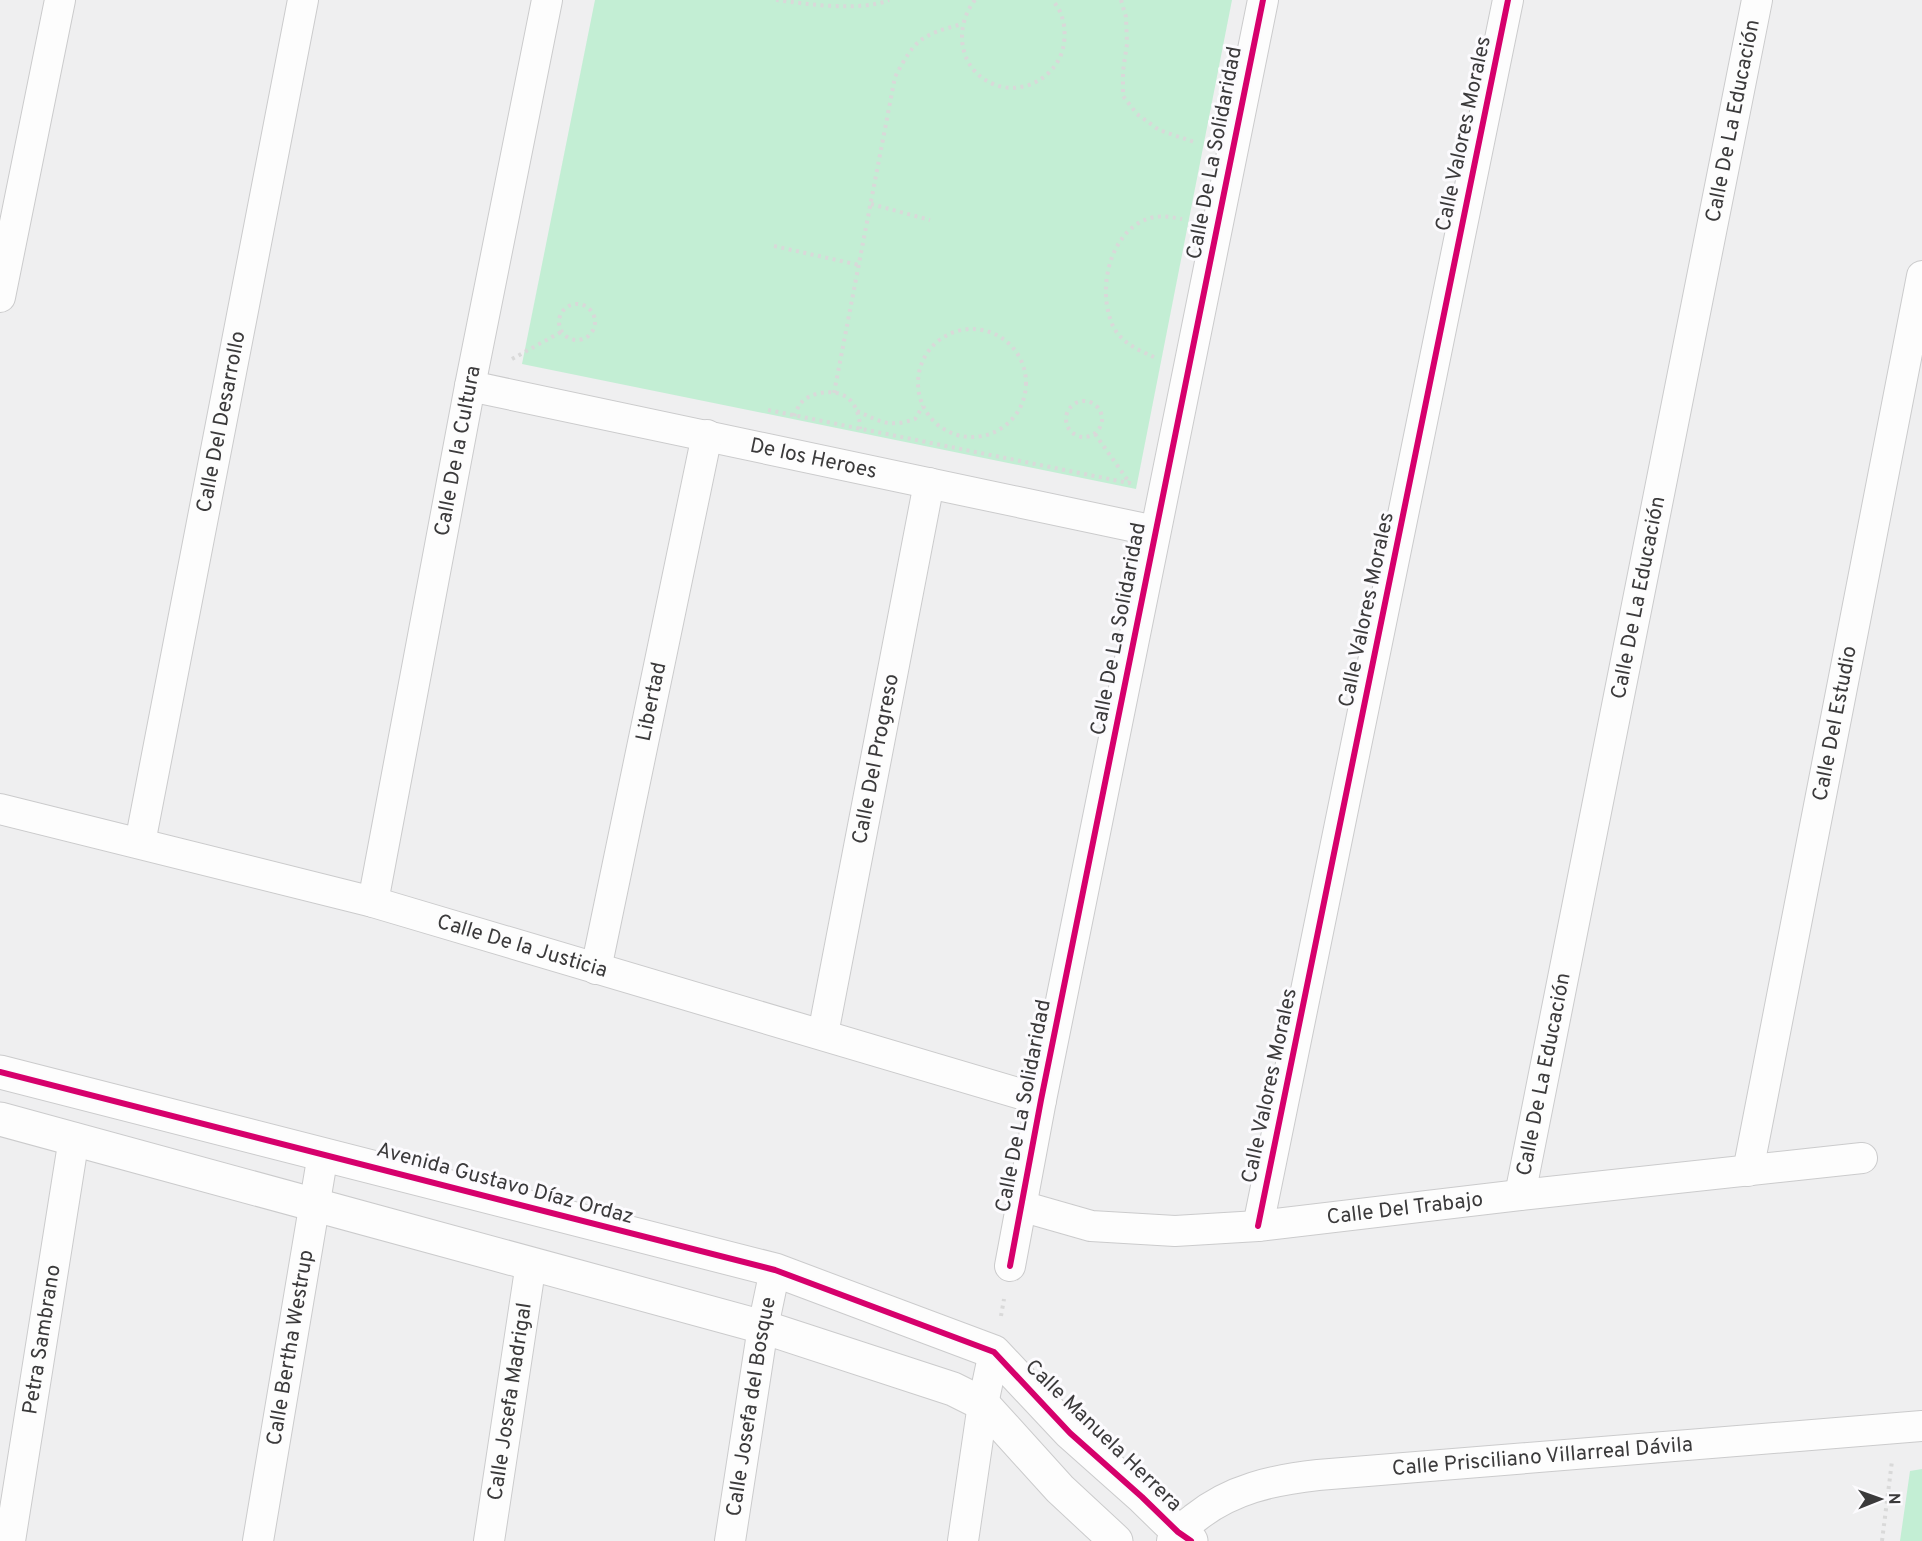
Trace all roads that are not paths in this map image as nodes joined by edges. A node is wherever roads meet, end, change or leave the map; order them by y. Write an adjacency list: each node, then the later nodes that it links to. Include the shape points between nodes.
1 (60, 0): 8 (street)
2 (303, 0): 14 (street, Calle Del Desarrollo)
3 (547, 0): 9 (street, Calle De la Cultura)
4 (1263, 0): 12 (street, Calle De La Solidaridad)
5 (1508, 0): 28 (street, Calle Valores Morales)
6 (1756, 0): 25 (street, Calle De La Educación)
7 (1922, 276): 24 (street, Calle Del Estudio)
8 (0, 297)
9 (470, 386): 10 (street, De los Heroes); 15 (street, Calle De la Cultura)
10 (707, 435): 11 (street, De los Heroes); 16 (street, Libertad)
11 (929, 483): 12 (street, De los Heroes); 17 (street, Calle Del Progreso)
12 (1155, 531): 19 (street, Calle De La Solidaridad)
13 (0, 809): 14 (street, Calle De la Justicia)
14 (140, 843): 15 (street, Calle De la Justicia)
15 (373, 902): 16 (street, Calle De la Justicia)
16 (596, 969): 17 (street, Calle De la Justicia)
17 (822, 1034): 19 (street, Calle De la Justicia)
18 (0, 1072): 22 (street, Avenida Gustavo Díaz Ordaz)
19 (1041, 1100): 27 (street, Calle De La Solidaridad)
20 (0, 1119): 21 (street)
21 (74, 1138): 26 (street); 37 (street, Petra Sambrano)
22 (323, 1154): 26 (street, Calle Bertha Westrup); 31 (street, Avenida Gustavo Díaz Ordaz)
23 (1862, 1158): 24 (street, Calle Del Trabajo)
24 (1748, 1171): 25 (street, Calle Del Trabajo)
25 (1520, 1195): 28 (street, Calle Del Trabajo)
26 (314, 1205): 29 (street); 38 (street, Calle Bertha Westrup)
27 (1021, 1206): 28 (street, Calle Del Trabajo, via 1091,1226 1175,1231); 30 (street, Calle De La Solidaridad)
28 (1258, 1226)
29 (531, 1263): 32 (street); 39 (street, Calle Josefa Madrigal)
30 (1010, 1266)
31 (775, 1270): 32 (street, Calle Josefa del Bosque); 33 (street, Avenida Gustavo Díaz Ordaz)
32 (763, 1327): 34 (street, via 912,1374); 40 (street, Calle Josefa del Bosque)
33 (994, 1352): 34 (street); 36 (street, Calle Manuela Herrera, via 1070,1433 1142,1497)
34 (983, 1404): 41 (street); 42 (street, via 1060,1489)
35 (1922, 1426): 36 (street, Calle Prisciliano Villarreal Dávila, via 1280,1480 1246,1489 1212,1505)
36 (1180, 1538)
37 (10, 1541)
38 (258, 1541)
39 (489, 1541)
40 (730, 1541)
41 (963, 1541)
42 (1116, 1541)

